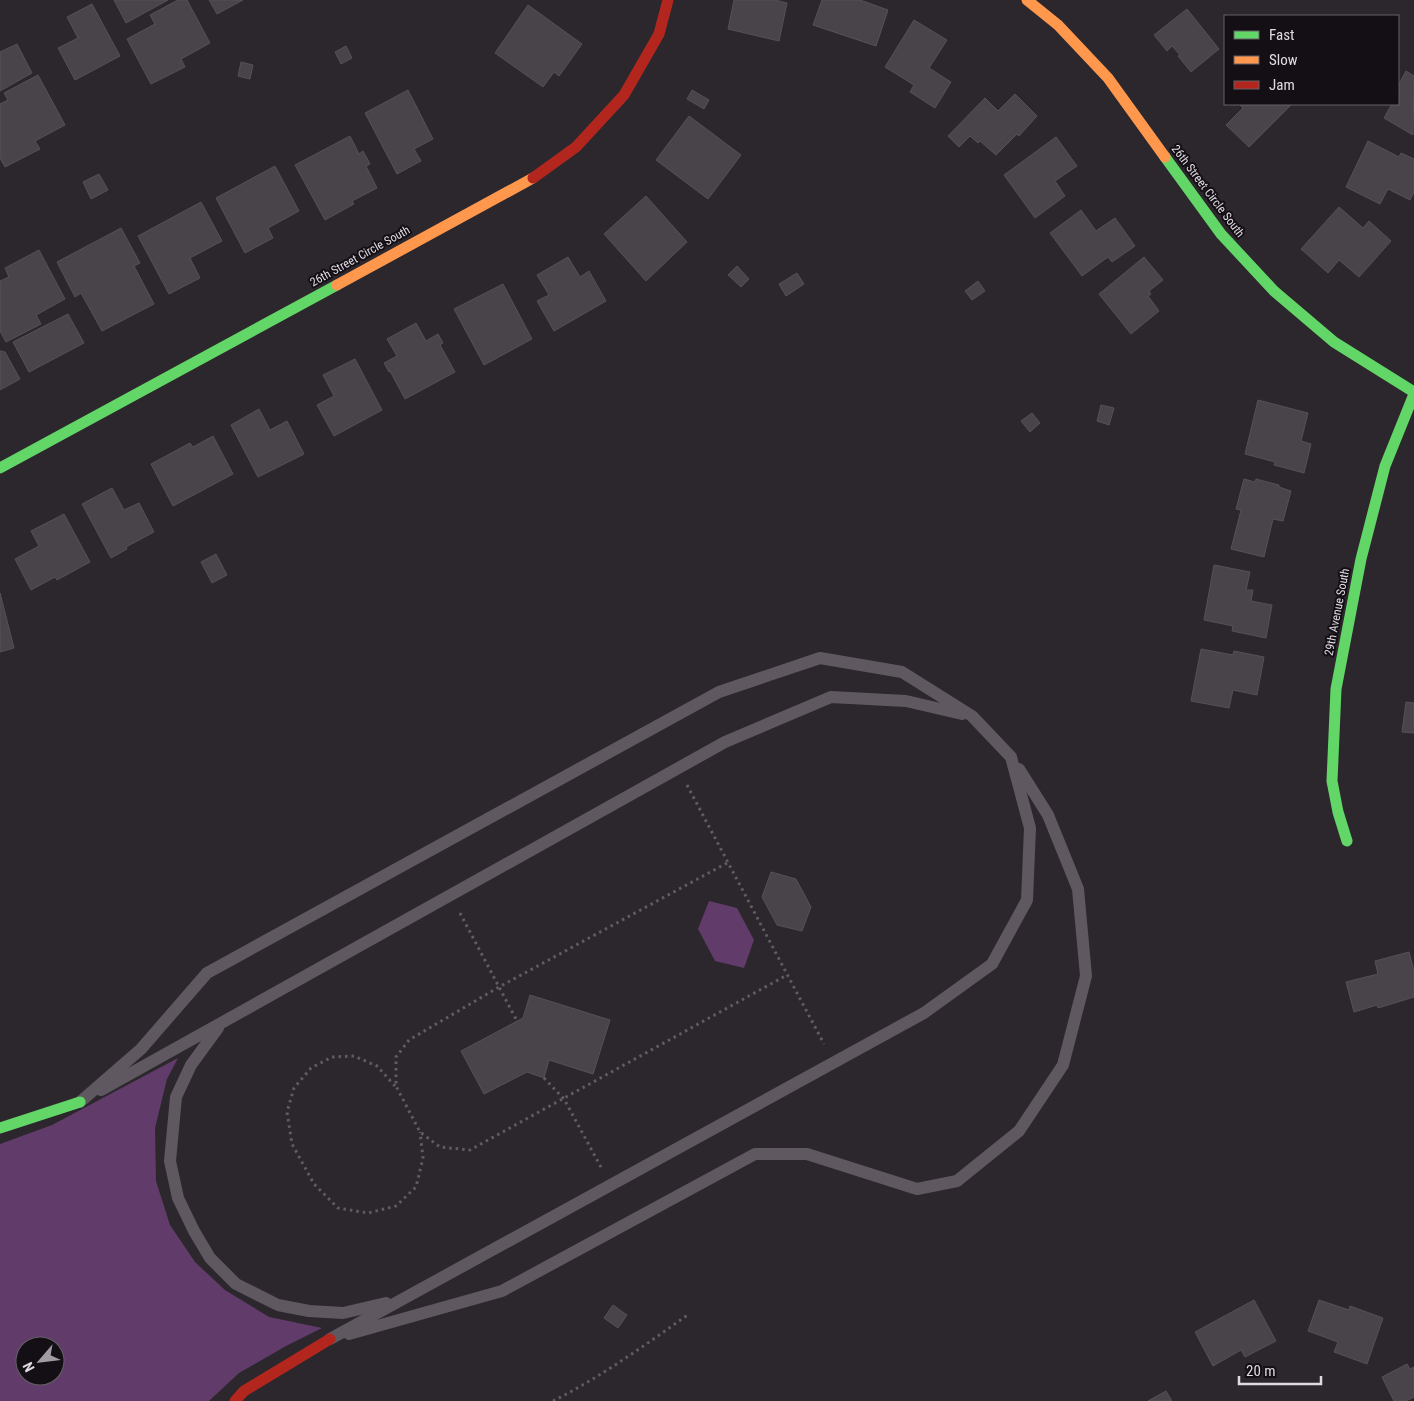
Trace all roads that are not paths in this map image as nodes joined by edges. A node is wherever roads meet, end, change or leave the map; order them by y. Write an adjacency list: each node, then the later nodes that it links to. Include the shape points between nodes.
1 (668, 0): 4 (main road, 26th Street Circle South, via 659,34 624,95 576,147 538,175)
2 (1027, 0): 3 (main road, 26th Street Circle South, via 1058,25 1108,78 1221,234 1274,291 1334,342)
3 (1414, 393): 7 (main road, 29th Avenue South, via 1386,466 1361,559 1336,689 1332,781)
4 (0, 468)
5 (972, 716): 6 (lane); 8 (lane, via 906,701 831,697 725,742); 9 (lane, via 902,672 820,658 719,692 207,973 140,1049)
6 (1011, 757): 11 (lane, via 1030,828 1027,900 992,964 924,1013); 12 (lane, via 1048,815 1078,889 1086,976 1063,1065 1019,1131 957,1181 917,1189 807,1154 755,1154 502,1291)
7 (1347, 842)
8 (221, 1024): 9 (lane); 11 (lane, via 191,1065 176,1097 170,1161 178,1198 210,1258 236,1284 278,1305 343,1313)
9 (80, 1102): 10 (main road)
10 (0, 1128)
11 (403, 1298): 12 (lane)
12 (330, 1339): 13 (main road, via 244,1391)
13 (235, 1401)

